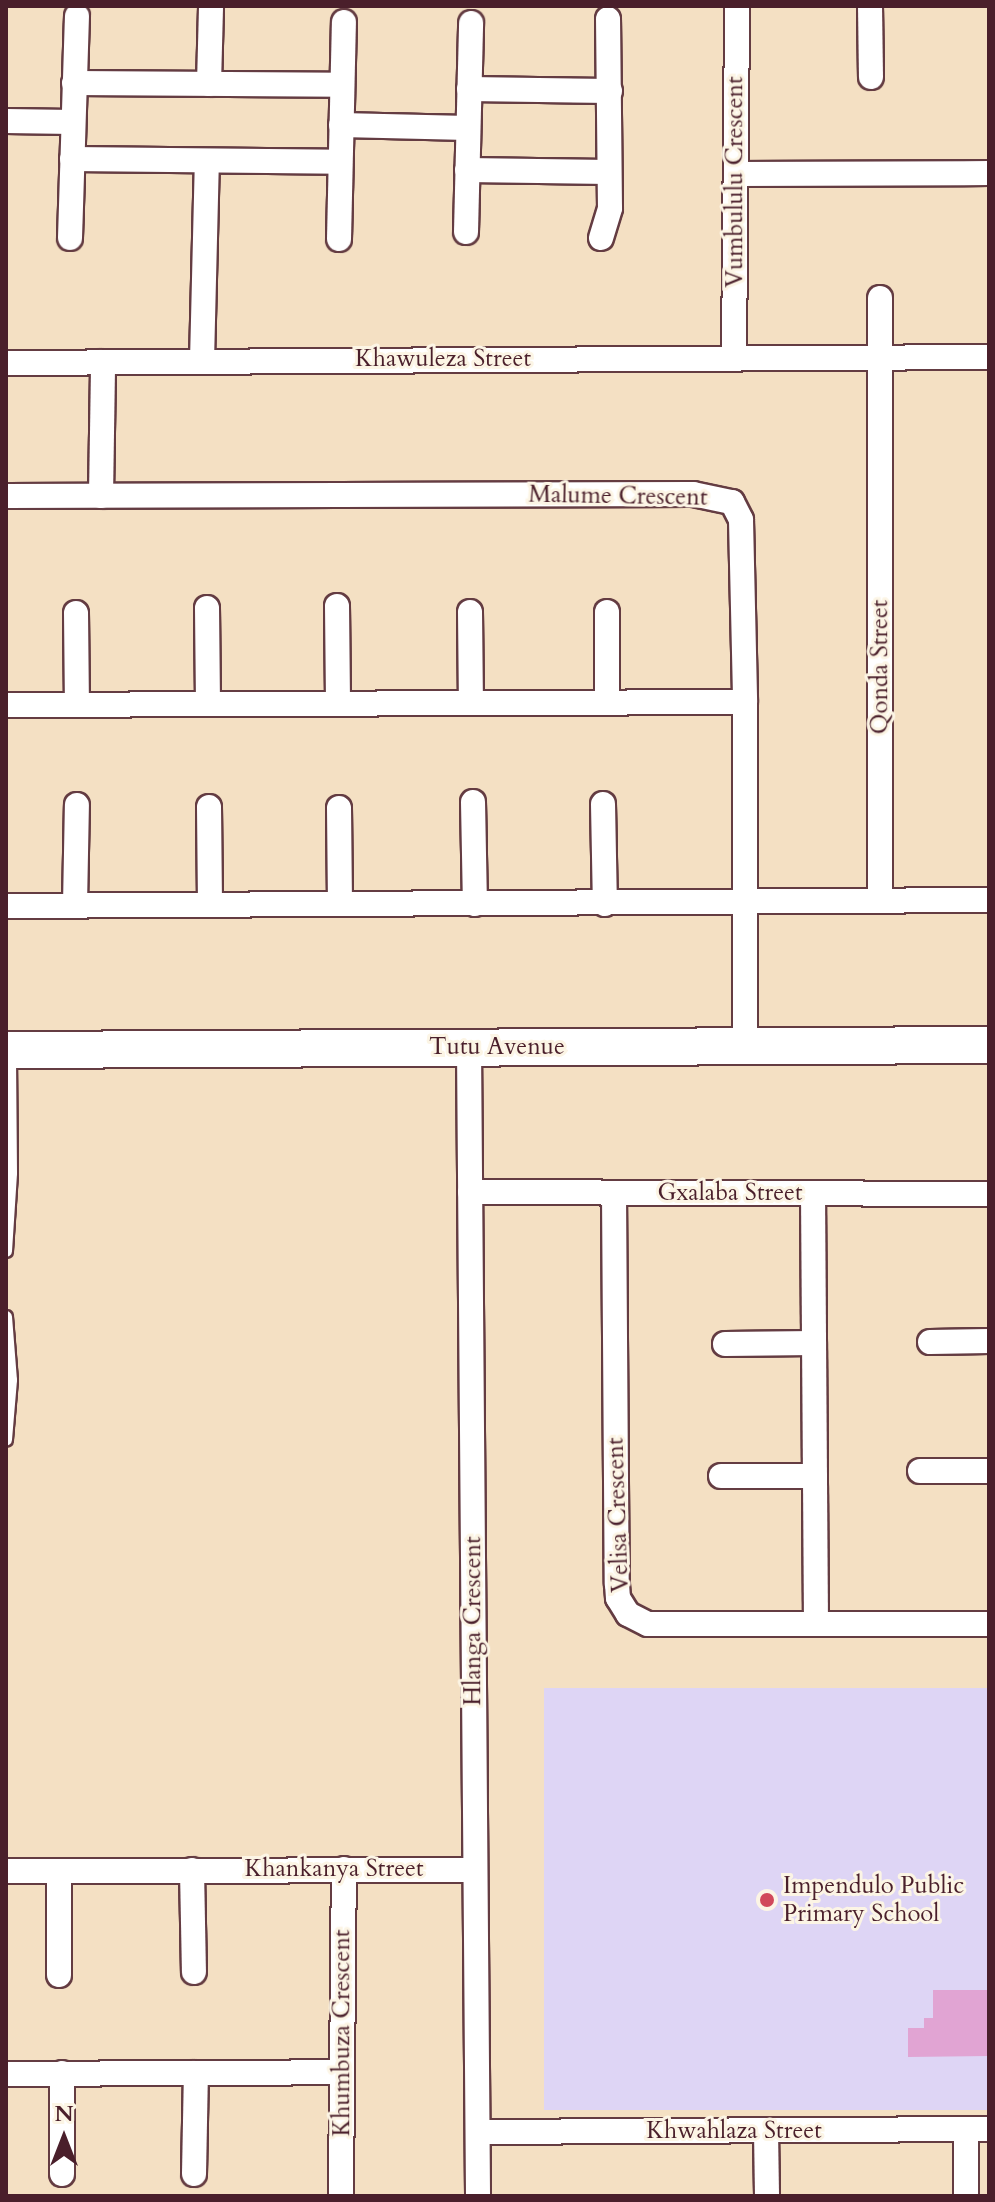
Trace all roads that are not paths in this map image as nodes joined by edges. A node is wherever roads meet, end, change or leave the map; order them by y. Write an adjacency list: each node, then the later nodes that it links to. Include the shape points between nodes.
1 (211, 6): 10 (street)
2 (737, 6): 24 (street, Vumbululu Crescent)
3 (870, 6): 8 (street)
4 (77, 16): 9 (street)
5 (608, 19): 13 (street)
6 (344, 22): 11 (street)
7 (471, 23): 12 (street)
8 (871, 77)
9 (74, 83): 10 (street); 15 (street)
10 (209, 84): 11 (street)
11 (342, 85): 16 (street)
12 (469, 89): 13 (street); 17 (street)
13 (610, 91): 22 (street)
14 (6, 121): 15 (street)
15 (73, 122): 18 (street)
16 (341, 125): 17 (street); 20 (street)
17 (468, 128): 21 (street)
18 (72, 159): 19 (street); 26 (street)
19 (207, 161): 20 (street); 33 (street)
20 (340, 162): 28 (street)
21 (467, 170): 22 (street); 25 (street)
22 (609, 172): 27 (street, via 609,217)
23 (989, 173): 24 (street)
24 (737, 174): 30 (street, Vumbululu Crescent)
25 (466, 232)
26 (70, 238)
27 (601, 238)
28 (339, 239)
29 (880, 298): 32 (street, Qonda Street)
30 (734, 357): 32 (street, Khawuleza Street); 33 (street, Khawuleza Street)
31 (989, 357): 32 (street, Khawuleza Street)
32 (880, 359): 56 (street, Qonda Street)
33 (202, 361): 34 (street, Khawuleza Street)
34 (103, 362): 35 (street, Khawuleza Street); 37 (street)
35 (6, 363)
36 (6, 496): 37 (street, Malume Crescent)
37 (101, 496): 43 (street, Malume Crescent, via 724,498 741,520)
38 (337, 606): 44 (street)
39 (207, 608): 48 (street)
40 (470, 612): 45 (street)
41 (607, 612): 46 (street)
42 (76, 613): 47 (street)
43 (745, 702): 46 (street); 57 (street, Malume Crescent)
44 (338, 703): 45 (street); 48 (street)
45 (471, 703): 46 (street)
46 (607, 703)
47 (77, 704): 48 (street); 49 (street)
48 (208, 704)
49 (6, 705)
50 (473, 802): 59 (street)
51 (603, 804): 60 (street)
52 (77, 805): 61 (street)
53 (209, 807): 62 (street)
54 (339, 808): 58 (street)
55 (989, 900): 56 (street)
56 (880, 901): 57 (street)
57 (746, 903): 60 (street); 64 (street, Malume Crescent)
58 (340, 904): 59 (street); 62 (street)
59 (475, 904): 60 (street)
60 (605, 904)
61 (75, 905): 62 (street); 63 (street)
62 (210, 905)
63 (6, 906)
64 (745, 1045): 65 (street, Tutu Avenue); 66 (street, Tutu Avenue)
65 (989, 1045)
66 (469, 1047): 67 (street, Tutu Avenue); 68 (street, Hlanga Crescent)
67 (8, 1050): 72 (lane, via 11,1173)
68 (470, 1192): 69 (street, Gxalaba Street); 87 (street, Hlanga Crescent)
69 (614, 1193): 70 (street, Gxalaba Street); 83 (street, Velisa Crescent, via 617,1584 622,1607 648,1624)
70 (813, 1193): 71 (street, Gxalaba Street); 76 (street)
71 (989, 1194)
72 (6, 1251)
73 (6, 1317): 78 (lane, via 11,1380)
74 (989, 1341): 75 (street)
75 (930, 1342)
76 (814, 1343): 77 (street); 82 (street)
77 (725, 1344)
78 (6, 1440)
79 (920, 1471): 80 (street)
80 (989, 1471)
81 (721, 1476): 82 (street)
82 (815, 1476): 83 (street)
83 (816, 1623): 84 (street, Velisa Crescent)
84 (989, 1624)
85 (344, 1869): 86 (street, Khankanya Street); 87 (street, Khankanya Street); 92 (street, Khumbuza Crescent)
86 (192, 1870): 89 (street, Khankanya Street); 90 (street)
87 (475, 1870): 98 (street, Hlanga Crescent)
88 (6, 1871): 89 (street, Khankanya Street)
89 (59, 1871): 91 (street)
90 (194, 1972)
91 (59, 1975)
92 (342, 2072): 94 (street); 101 (street, Khumbuza Crescent)
93 (62, 2073): 94 (street); 95 (street); 99 (street)
94 (196, 2073): 100 (street)
95 (6, 2074)
96 (977, 2130): 97 (street, Khwahlaza Street); 104 (street)
97 (766, 2131): 98 (street, Khwahlaza Street); 103 (street)
98 (478, 2132): 102 (street, Hlanga Crescent)
99 (62, 2174)
100 (194, 2174)
101 (341, 2196)
102 (478, 2196)
103 (767, 2196)
104 (966, 2196)

